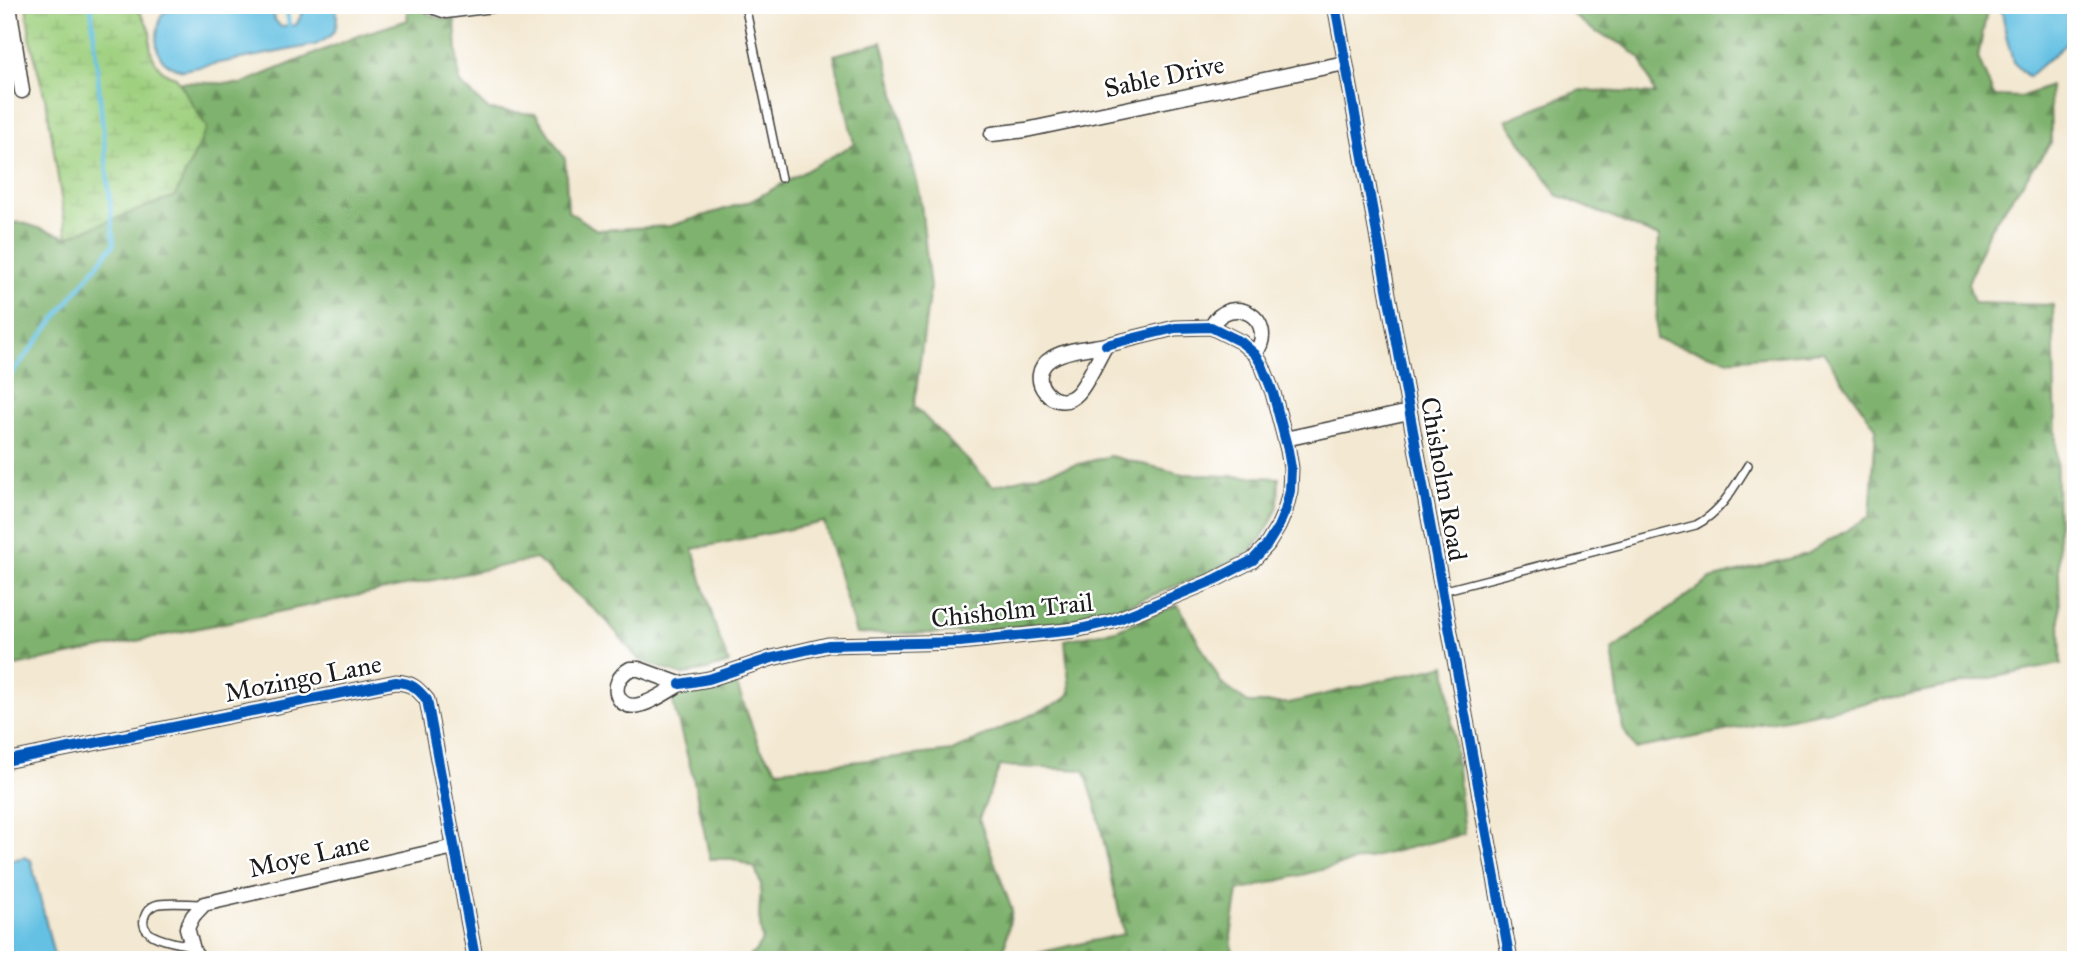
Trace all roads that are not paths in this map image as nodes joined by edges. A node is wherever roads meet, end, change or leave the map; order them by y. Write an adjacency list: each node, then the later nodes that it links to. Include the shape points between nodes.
1 (9, 5): 7 (street)
2 (429, 5): 3 (street, via 446,11)
3 (493, 5)
4 (746, 5): 9 (lane)
5 (1335, 5): 6 (street, Chisholm Road)
6 (1345, 63): 8 (street, Sable Drive); 13 (street, Chisholm Road)
7 (22, 92)
8 (992, 134)
9 (781, 178)
10 (1211, 327): 11 (street, via 1175,328); 12 (street); 12 (street, via 1227,311 1248,312 1256,318 1263,337)
11 (1106, 345): 11 (street, via 1052,359 1040,375 1044,392 1062,400 1079,393)
12 (1255, 354): 14 (street, Chisholm Trail, via 1273,393)
13 (1409, 412): 14 (street); 16 (street, Chisholm Road)
14 (1285, 439): 17 (street, Chisholm Trail, via 1291,468 1285,511 1267,545 1253,560 1114,621 1075,630 960,642 828,645)
15 (1748, 466): 16 (lane, via 1727,498 1696,525)
16 (1442, 591): 24 (street, Chisholm Road)
17 (680, 684)
18 (5, 761): 19 (street, Mozingo Lane, via 409,683 427,701)
19 (454, 847): 20 (street, Moye Lane); 23 (street, Mozingo Lane)
20 (204, 904): 21 (street, via 187,928); 21 (lane, via 157,904 144,916 146,929 155,938)
21 (192, 946): 22 (street)
22 (201, 960)
23 (474, 960)
24 (1510, 960)

